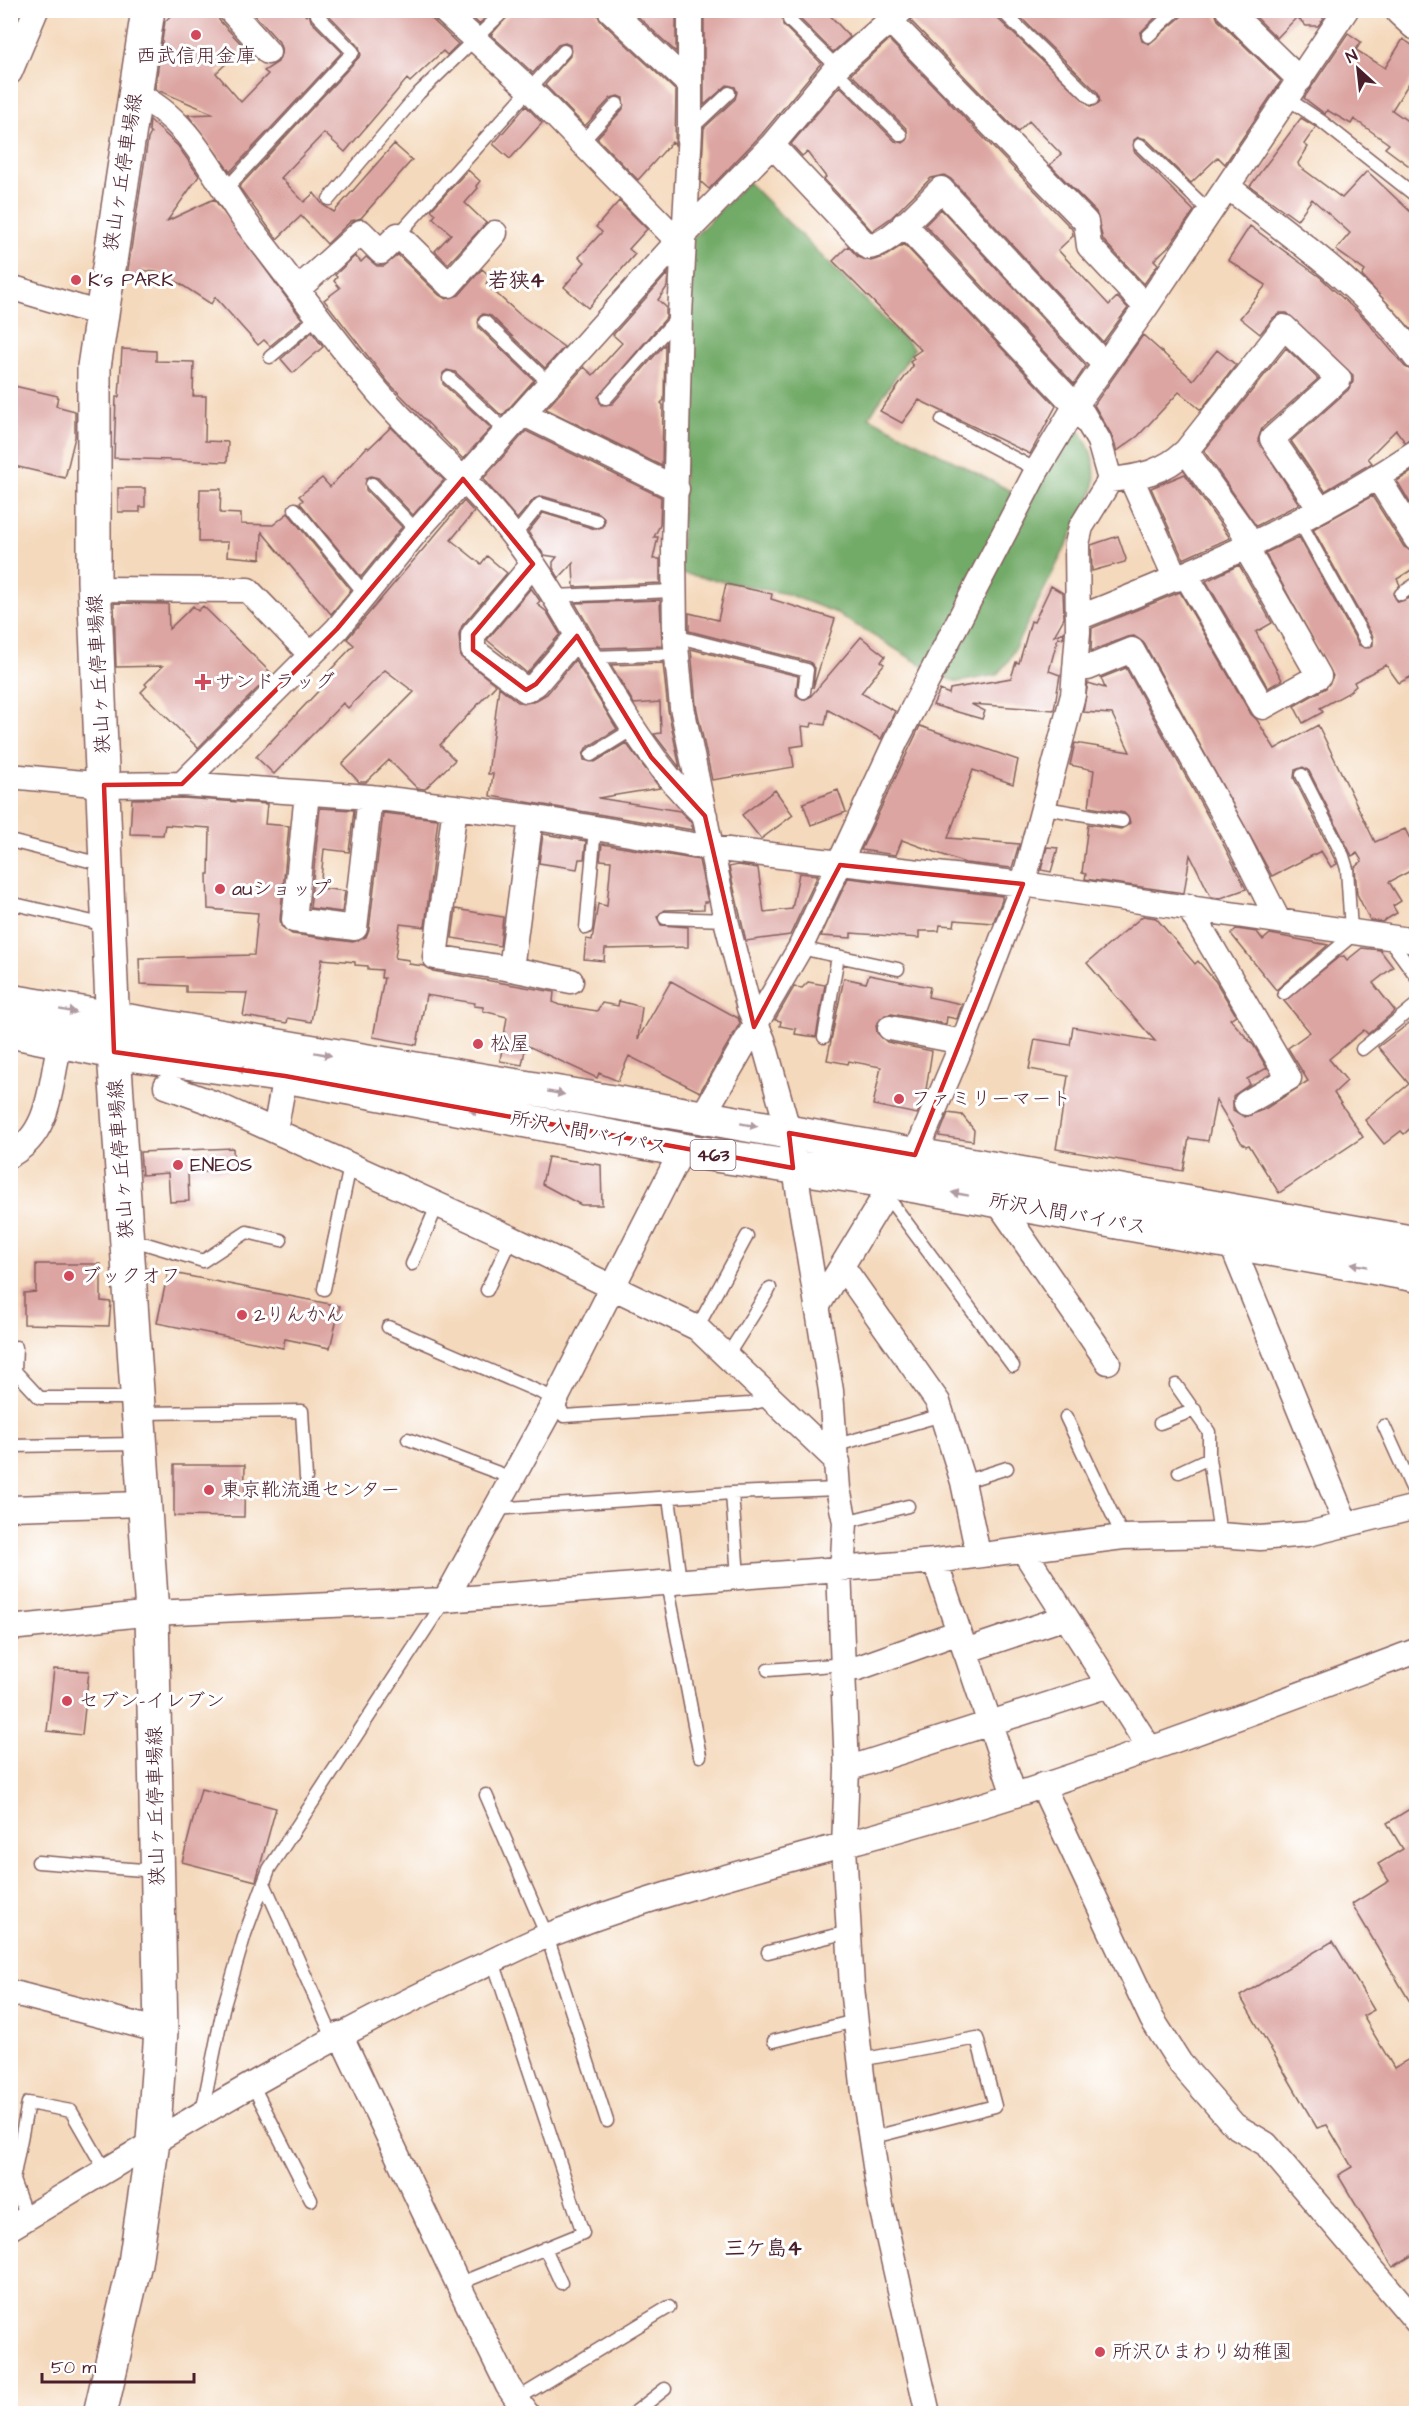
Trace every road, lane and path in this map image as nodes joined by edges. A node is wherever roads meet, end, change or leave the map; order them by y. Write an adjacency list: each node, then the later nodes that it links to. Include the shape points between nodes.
1 (36, 10): 22 (street)
2 (148, 10): 26 (main road, 狭山ヶ丘停車場線)
3 (230, 10): 20 (street)
4 (443, 10): 18 (street)
5 (504, 10): 18 (lane)
6 (610, 10): 23 (street)
7 (690, 10): 23 (street)
8 (1001, 10): 28 (lane)
9 (1176, 10): 17 (lane)
10 (1228, 10): 25 (street)
11 (1346, 10): 25 (street)
12 (1402, 10): 16 (main road)
13 (893, 14): 21 (street); 46 (street, via 1086,222 1089,246)
14 (317, 15): 36 (lane, via 353,52)
15 (789, 20): 21 (lane)
16 (1416, 23)
17 (1148, 36)
18 (475, 40): 24 (street); 38 (lane, via 419,93)
19 (564, 51): 24 (lane)
20 (268, 52)
21 (836, 68): 31 (lane); 33 (street)
22 (10, 72)
23 (689, 84): 30 (street)
24 (528, 89): 32 (street); 42 (lane)
25 (1294, 90): 35 (street); 37 (lane, via 1321,121)
26 (135, 93): 36 (street, via 173,119 199,148); 47 (main road, 狭山ヶ丘停車場線, via 115,190)
27 (729, 93): 30 (lane)
28 (1092, 99)
29 (617, 104): 32 (lane)
30 (690, 130): 43 (street)
31 (901, 135)
32 (581, 142): 43 (street)
33 (772, 145): 40 (street, via 868,246 876,246); 43 (street)
34 (1140, 145): 39 (lane)
35 (1228, 188): 39 (street); 52 (street, via 1317,257 1371,306)
36 (224, 191): 45 (street)
37 (1416, 196)
38 (329, 199)
39 (1210, 212): 46 (street)
40 (904, 224): 53 (street, via 941,189); 57 (street)
41 (495, 233): 42 (street, via 449,285)
42 (398, 235): 45 (street, via 381,252 362,232)
43 (681, 238): 49 (street); 55 (street)
44 (10, 287): 47 (street)
45 (298, 289): 48 (street)
46 (1146, 307): 53 (street)
47 (100, 314): 79 (main road, 狭山ヶ丘停車場線, via 94,367)
48 (320, 315): 51 (lane); 65 (street, via 378,392)
49 (680, 315): 56 (lane); 68 (street)
50 (485, 322): 55 (lane)
51 (270, 357)
52 (1416, 358)
53 (1104, 364): 57 (street)
54 (449, 378): 60 (lane)
55 (550, 384): 58 (street)
56 (606, 398)
57 (1076, 405): 63 (street); 66 (street)
58 (524, 414): 60 (street); 68 (street)
59 (942, 420): 63 (lane)
60 (507, 432): 65 (street)
61 (1186, 451): 66 (street, via 1171,465); 70 (street, via 1284,327 1339,379 1272,439); 75 (street, via 1244,532)
62 (1416, 452): 64 (street)
63 (1037, 470): 108 (street, via 896,741)
64 (1378, 478): 70 (street); 74 (street)
65 (464, 479): 72 (street); 73 (street)
66 (1120, 479): 77 (street); 84 (street, via 1081,527 1077,544)
67 (372, 484): 72 (lane)
68 (677, 489): 80 (street)
69 (295, 509): 81 (lane)
70 (1310, 516): 75 (street); 86 (lane)
71 (597, 520): 73 (lane, via 540,504)
72 (417, 531): 81 (street)
73 (514, 536): 76 (street)
74 (1416, 539)
75 (1246, 548): 77 (street); 77 (street, via 1319,676 1263,706)
76 (533, 564): 83 (street); 85 (street, via 473,635 473,650 526,690 536,684)
77 (1181, 577): 84 (street)
78 (1416, 584): 82 (lane)
79 (94, 589): 88 (street, via 248,590); 97 (main road, 狭山ヶ丘停車場線)
80 (673, 591): 83 (lane); 87 (street)
81 (365, 594): 88 (street)
82 (1401, 594)
83 (554, 596): 85 (street)
84 (1078, 618): 90 (street)
85 (577, 636): 89 (street)
86 (1366, 640)
87 (677, 645): 89 (lane); 91 (lane, via 807,670); 102 (street, via 682,707)
88 (311, 655): 96 (street)
89 (591, 657): 92 (street)
90 (1076, 659): 101 (street, via 1073,695); 115 (street, via 1088,668 1132,650)
91 (804, 692)
92 (633, 729): 93 (lane); 102 (street, via 651,757)
93 (591, 755)
94 (1302, 775): 118 (lane, via 1343,856)
95 (10, 776): 97 (street)
96 (182, 784): 97 (street); 98 (street)
97 (104, 785): 109 (main road, 狭山ヶ丘停車場線)
98 (307, 793): 99 (street); 99 (street, via 294,920 355,928)
99 (370, 797): 100 (street)
100 (454, 807): 103 (street); 123 (street, via 435,957)
101 (1045, 808): 104 (lane); 110 (street)
102 (705, 816): 107 (street)
103 (531, 817): 105 (street); 123 (street)
104 (1122, 821)
105 (595, 828): 107 (street); 117 (lane)
106 (10, 841): 109 (lane)
107 (711, 848): 108 (street); 114 (street)
108 (840, 865): 110 (street); 121 (street)
109 (107, 866): 116 (main road, 狭山ヶ丘停車場線)
110 (1023, 884): 112 (street); 135 (street)
111 (10, 903): 116 (lane)
112 (1188, 906): 115 (street); 141 (street, via 1289,1078)
113 (665, 918): 114 (lane)
114 (726, 920): 131 (street)
115 (1278, 920): 118 (street)
116 (109, 926): 130 (main road, 狭山ヶ丘停車場線)
117 (586, 928)
118 (1354, 930): 119 (street); 127 (lane)
119 (1389, 939): 120 (street); 125 (lane)
120 (1416, 941)
121 (800, 948): 122 (lane); 131 (street)
122 (838, 956): 124 (lane); 134 (lane)
123 (511, 969): 126 (street)
124 (898, 969)
125 (1416, 976)
126 (571, 981)
127 (1284, 993)
128 (10, 1001): 130 (main road, 所沢入間バイパス / 463, one-way to 130)
129 (1416, 1005): 136 (lane)
130 (112, 1018): 137 (main road, 狭山ヶ丘停車場線); 142 (main road, 所沢入間バイパス / 463, one-way to 142)
131 (756, 1024): 142 (street); 144 (street)
132 (890, 1028): 135 (street)
133 (10, 1031): 137 (main road, 所沢入間バイパス / 463)
134 (824, 1037)
135 (963, 1042): 147 (street)
136 (1362, 1049)
137 (114, 1052): 139 (main road, 所沢入間バイパス / 463, one-way to 137); 154 (main road, 狭山ヶ丘停車場線)
138 (57, 1056): 146 (street, via 50,1098 38,1130 27,1146)
139 (285, 1076): 143 (street); 145 (main road, 所沢入間バイパス / 463, one-way to 139)
140 (166, 1086): 143 (street)
141 (1246, 1103)
142 (702, 1117): 144 (main road, 所沢入間バイパス / 463, one-way to 144)
143 (275, 1131): 148 (street)
144 (789, 1133): 147 (main road, 所沢入間バイパス / 463); 149 (street)
145 (682, 1150): 149 (main road, 所沢入間バイパス / 463); 162 (street)
146 (10, 1155)
147 (915, 1155): 158 (main road, 所沢入間バイパス / 463)
148 (350, 1166): 152 (street); 163 (lane)
149 (793, 1168): 150 (main road, 所沢入間バイパス / 463); 166 (street)
150 (890, 1189): 151 (main road, 所沢入間バイパス / 463, one-way to 150); 160 (street); 172 (lane)
151 (997, 1201): 157 (main road, 所沢入間バイパス / 463); 171 (street)
152 (437, 1206): 155 (street); 159 (lane)
153 (747, 1236): 168 (lane)
154 (126, 1238): 156 (lane, via 203,1261 247,1232); 179 (main road, 狭山ヶ丘停車場線)
155 (511, 1238): 162 (street); 165 (lane)
156 (281, 1240)
157 (1231, 1243): 161 (main road, 所沢入間バイパス / 463, one-way to 157); 201 (street)
158 (1416, 1243)
159 (412, 1264)
160 (842, 1266): 166 (street); 177 (street, via 938,1402)
161 (1416, 1275)
162 (613, 1286): 168 (street); 174 (street)
163 (324, 1288)
164 (771, 1288): 170 (lane)
165 (487, 1290)
166 (817, 1307): 184 (street)
167 (388, 1327): 174 (lane)
168 (698, 1328): 170 (street)
169 (14, 1355): 179 (lane, via 15,1371 40,1398)
170 (727, 1356): 175 (street)
171 (1108, 1362)
172 (1013, 1366)
173 (1176, 1385): 176 (lane)
174 (556, 1399): 175 (lane, via 564,1416 750,1404); 189 (street)
175 (770, 1399): 184 (street)
176 (1195, 1410): 180 (lane); 185 (lane, via 1209,1432)
177 (942, 1415): 184 (lane); 190 (street)
178 (1066, 1417): 203 (lane)
179 (138, 1418): 183 (lane); 188 (lane, via 302,1411); 195 (main road, 狭山ヶ丘停車場線)
180 (1160, 1423)
181 (1384, 1426): 193 (lane)
182 (408, 1440): 189 (lane)
183 (10, 1446)
184 (837, 1454): 191 (street)
185 (1209, 1458): 187 (lane); 202 (lane)
186 (1007, 1468): 190 (lane)
187 (1179, 1472)
188 (306, 1478)
189 (512, 1478): 199 (street)
190 (963, 1482): 205 (street)
191 (838, 1490): 192 (lane); 200 (street)
192 (732, 1493): 194 (lane); 208 (lane)
193 (1416, 1497)
194 (669, 1498): 199 (lane); 209 (lane)
195 (144, 1504): 198 (street); 211 (main road, 狭山ヶ丘停車場線)
196 (908, 1506): 200 (lane)
197 (1416, 1507): 201 (street)
198 (10, 1508)
199 (494, 1510): 210 (street)
200 (845, 1521): 207 (street)
201 (1346, 1524): 202 (street, via 1308,1534 1260,1538)
202 (1220, 1534): 203 (street)
203 (1124, 1537): 204 (street)
204 (1024, 1551): 205 (street); 212 (street)
205 (978, 1554): 206 (street)
206 (935, 1561): 207 (street); 214 (street)
207 (839, 1569): 208 (street); 216 (street)
208 (738, 1577): 209 (street)
209 (673, 1582): 210 (street); 221 (lane)
210 (445, 1600): 211 (street); 229 (lane, via 269,1869)
211 (152, 1613): 213 (street); 228 (main road, 狭山ヶ丘停車場線)
212 (1066, 1617): 214 (street); 218 (street)
213 (10, 1628)
214 (962, 1641): 216 (street, via 858,1668); 219 (street)
215 (1416, 1651): 220 (street)
216 (844, 1667): 217 (lane); 222 (street)
217 (768, 1670)
218 (1109, 1685): 219 (street); 220 (street)
219 (989, 1722): 222 (street); 225 (street)
220 (1150, 1749): 223 (street)
221 (700, 1756)
222 (847, 1769): 226 (street)
223 (1042, 1785): 225 (street); 252 (street, via 1152,2019 1180,2063 1234,2126 1266,2144)
224 (486, 1795): 231 (lane)
225 (1014, 1795): 226 (street)
226 (844, 1846): 230 (street); 231 (street, via 688,1888)
227 (38, 1862): 228 (lane)
228 (157, 1871): 236 (main road, 狭山ヶ丘停車場線)
229 (264, 1883): 237 (lane); 241 (lane, via 223,2009)
230 (848, 1932): 232 (lane); 235 (street)
231 (547, 1936): 233 (street); 242 (lane)
232 (768, 1952)
233 (493, 1961): 237 (street); 248 (lane, via 582,2233)
234 (10, 1992): 236 (street)
235 (855, 2021): 238 (lane); 239 (street)
236 (161, 2031): 244 (main road, 狭山ヶ丘停車場線)
237 (337, 2036): 240 (street); 250 (street)
238 (774, 2041)
239 (860, 2060): 243 (street); 243 (lane, via 977,2038 995,2106)
240 (252, 2084): 241 (street); 246 (lane)
241 (202, 2112): 244 (street)
242 (608, 2121)
243 (870, 2138): 257 (street, via 881,2206)
244 (153, 2141): 245 (street); 255 (main road, 狭山ヶ丘停車場線, via 135,2263)
245 (105, 2170): 247 (street); 247 (lane, via 71,2111 28,2103 14,2180)
246 (311, 2200)
247 (19, 2223)
248 (544, 2248): 249 (lane); 250 (lane)
249 (561, 2283)
250 (458, 2284): 254 (street)
251 (669, 2307): 254 (lane)
252 (1416, 2321)
253 (665, 2388): 256 (lane)
254 (522, 2406)
255 (100, 2414)
256 (633, 2414)
257 (928, 2414)

